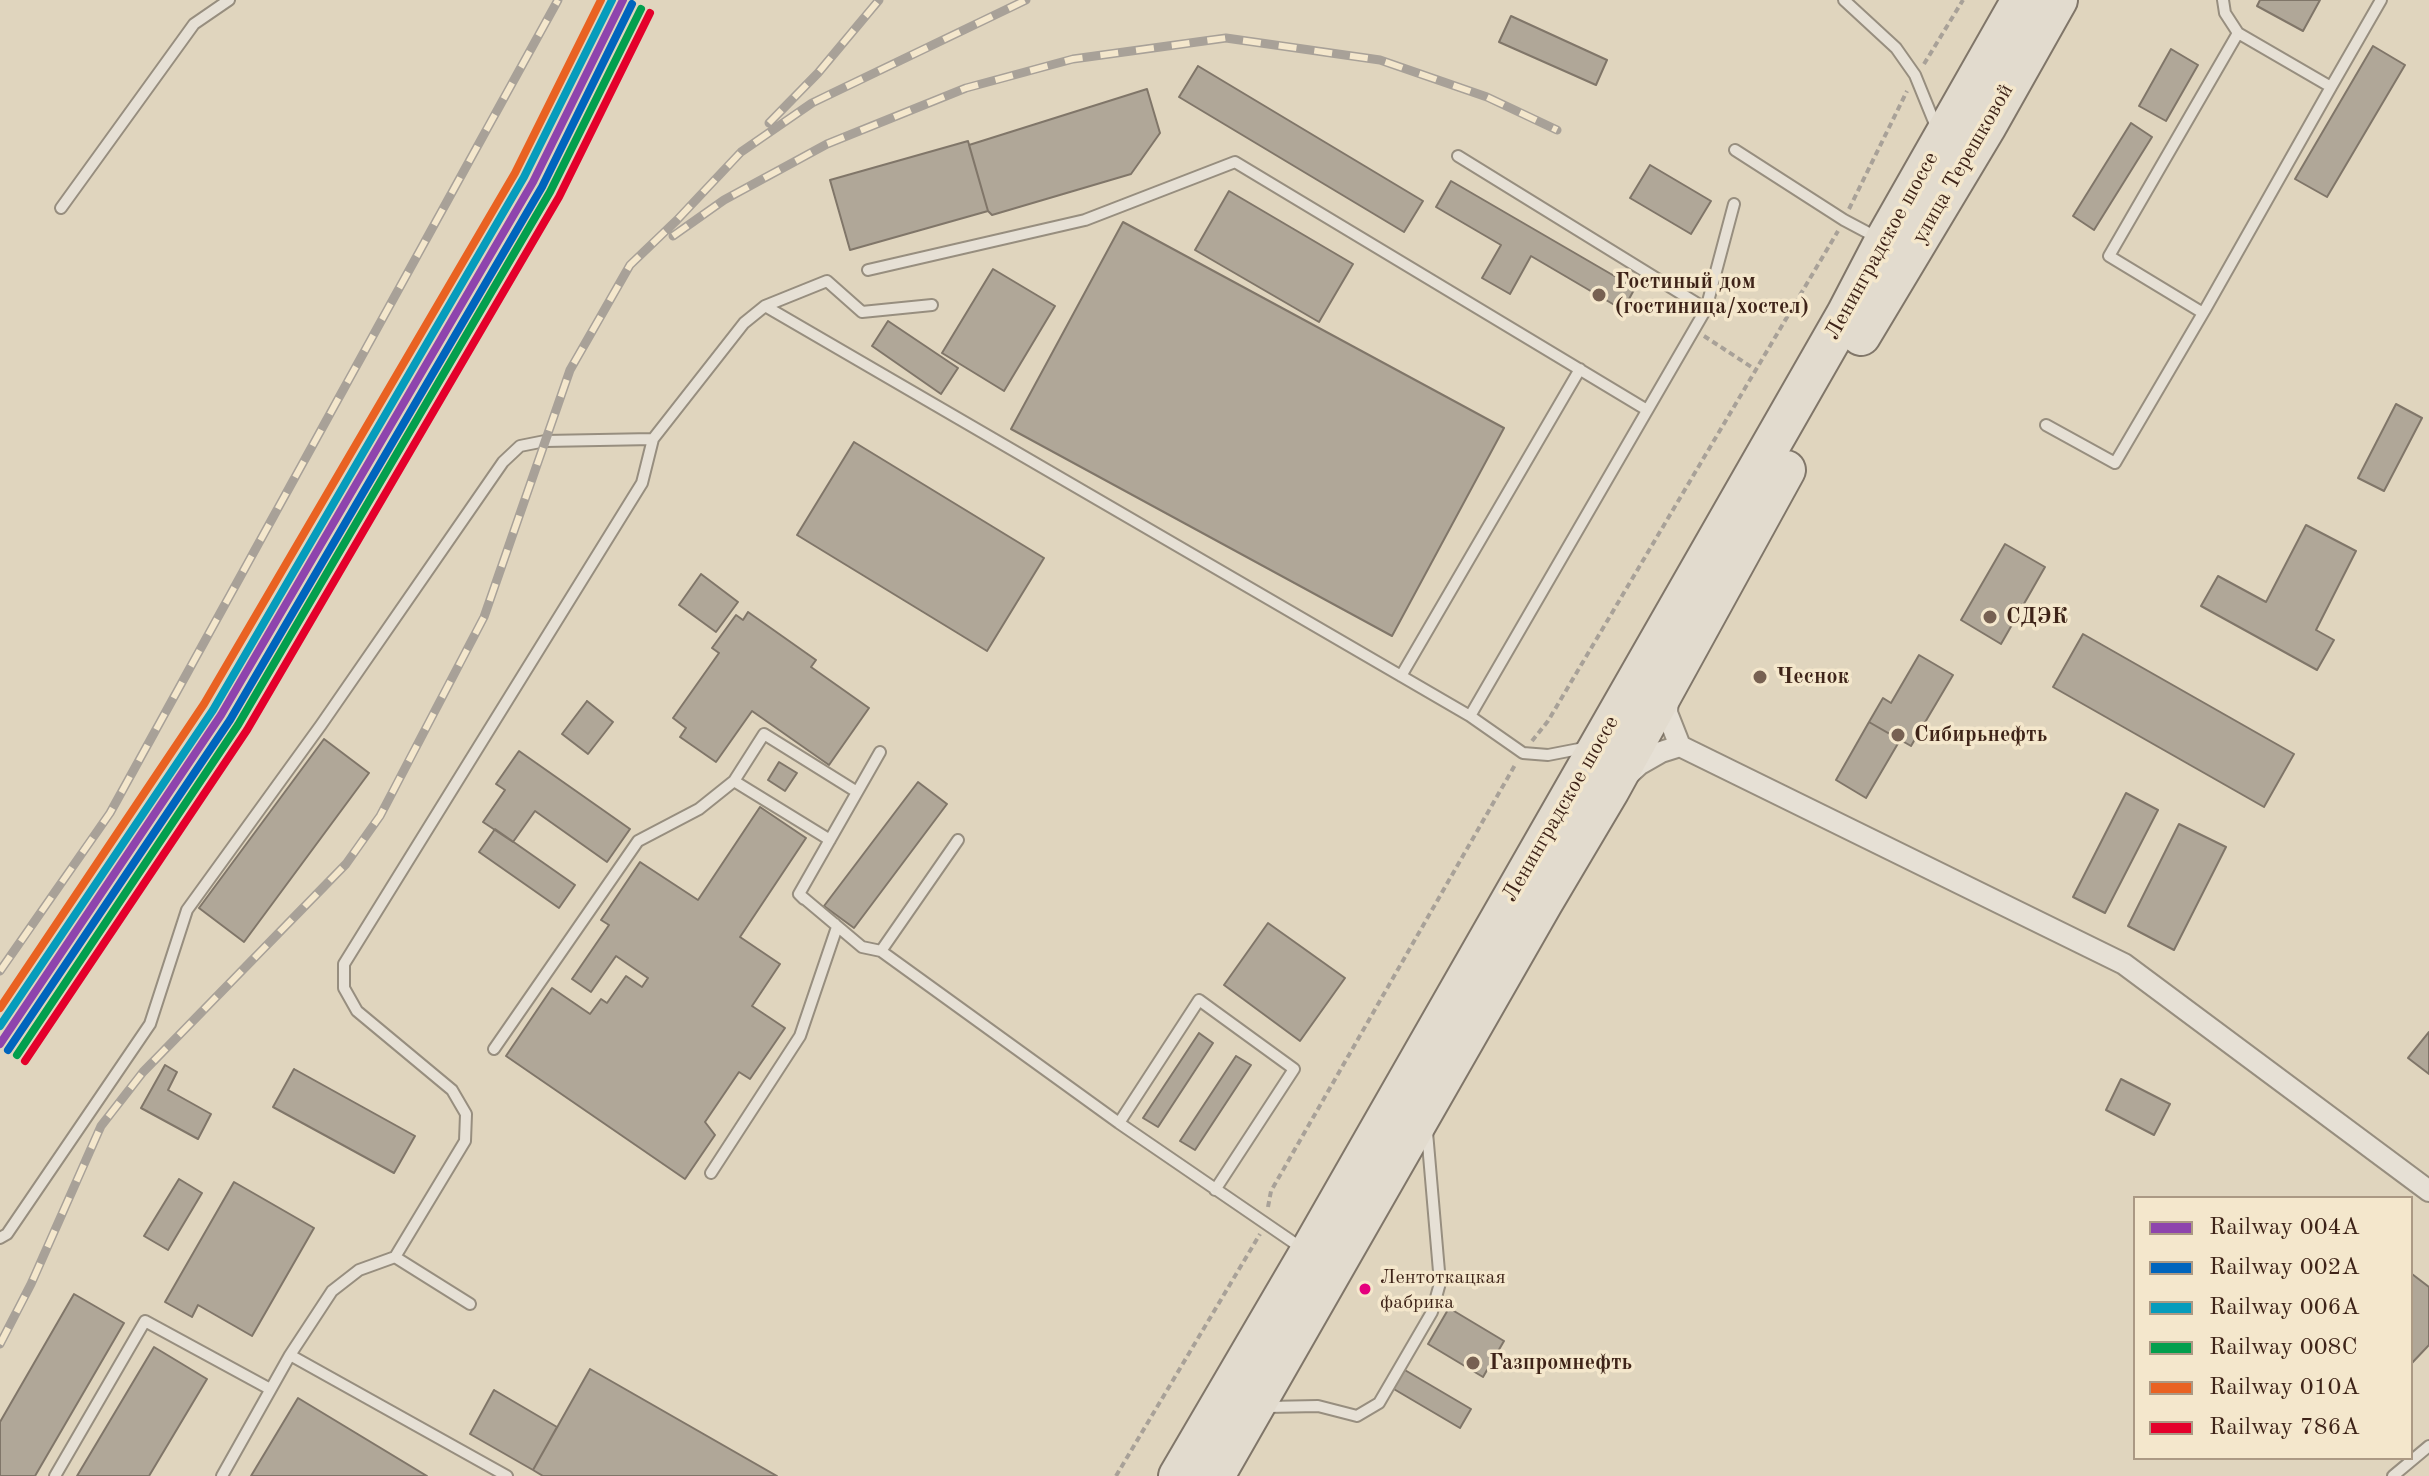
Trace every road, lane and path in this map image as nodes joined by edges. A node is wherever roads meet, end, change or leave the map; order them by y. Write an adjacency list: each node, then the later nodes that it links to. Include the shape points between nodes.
1 (229, 0): 15 (lane, via 194,24)
2 (1844, 0): 9 (lane, via 1896,48)
3 (1963, 0): 9 (path)
4 (2021, 0): 11 (highway, улица Терешковой)
5 (2058, 0): 23 (highway, улица Терешковой)
6 (2223, 0): 8 (lane)
7 (2381, 0): 10 (lane)
8 (2238, 33): 10 (lane); 22 (lane, via 2109,256)
9 (1915, 75): 11 (lane); 16 (path)
10 (2331, 87): 22 (lane)
11 (1941, 140): 17 (highway, Ленинградское шоссе)
12 (1735, 150): 16 (lane)
13 (1458, 156): 21 (lane)
14 (1734, 204): 21 (lane)
15 (61, 208)
16 (1844, 220): 17 (lane); 26 (path)
17 (1884, 241): 33 (highway, Ленинградское шоссе)
18 (868, 270): 25 (lane, via 1085,220 1235,162)
19 (932, 305): 20 (lane, via 862,312 827,281)
20 (765, 306): 29 (lane, via 744,323); 30 (lane)
21 (1706, 309): 24 (lane)
22 (2203, 313): 28 (lane, via 2115,463)
23 (1867, 326): 31 (highway, Ленинградское шоссе)
24 (1694, 330): 26 (path); 27 (lane)
25 (1580, 369): 27 (lane); 30 (lane)
26 (1756, 370): 36 (path, via 1548,721)
27 (1647, 410): 32 (lane)
28 (2046, 425)
29 (653, 439): 51 (lane, via 545,441 520,446 503,462 187,910 150,1024); 52 (lane, via 642,483 344,964 344,988 357,1011 452,1090 466,1114 465,1141)
30 (1401, 676): 32 (lane)
31 (1668, 684): 34 (street, via 1667,713); 38 (highway, Ленинградское шоссе)
32 (1470, 716): 36 (lane)
33 (1600, 742): 36 (lane, via 1560,754); 53 (highway, Ленинградское шоссе)
34 (1680, 746): 38 (street, via 1640,764); 49 (street, via 2124,964)
35 (880, 752): 39 (lane)
36 (1523, 753): 50 (path, via 1271,1191)
37 (734, 781): 39 (lane, via 764,734); 40 (lane); 44 (lane, via 699,809 638,841)
38 (1610, 790): 45 (highway, Ленинградское шоссе)
39 (857, 792): 40 (lane)
40 (830, 840): 42 (lane, via 799,894)
41 (958, 840): 43 (lane)
42 (837, 927): 43 (lane, via 862,947); 47 (lane, via 800,1036)
43 (881, 951): 46 (lane)
44 (494, 1049)
45 (1430, 1100): 53 (highway, Ленинградское шоссе); 57 (lane, via 1427,1134 1440,1283 1432,1312 1379,1403 1357,1416 1318,1406 1271,1406)
46 (1119, 1123): 48 (lane); 48 (lane, via 1199,1000 1294,1069)
47 (711, 1173)
48 (1215, 1190): 50 (lane)
49 (2429, 1191)
50 (1266, 1223): 53 (lane); 64 (path)
51 (0, 1238)
52 (395, 1257): 54 (lane); 55 (lane, via 359,1270 332,1291)
53 (1321, 1262): 57 (highway, Ленинградское шоссе); 65 (highway, Ленинградское шоссе)
54 (470, 1304)
55 (290, 1355): 56 (lane); 63 (lane)
56 (270, 1389): 61 (lane, via 145,1321); 62 (lane)
57 (1250, 1414): 66 (highway, Ленинградское шоссе)
58 (2429, 1446): 59 (lane)
59 (2413, 1459)
60 (2412, 1460): 67 (lane)
61 (55, 1476)
62 (222, 1476)
63 (507, 1476)
64 (1116, 1476)
65 (1178, 1476)
66 (1215, 1476)
67 (2393, 1476)

